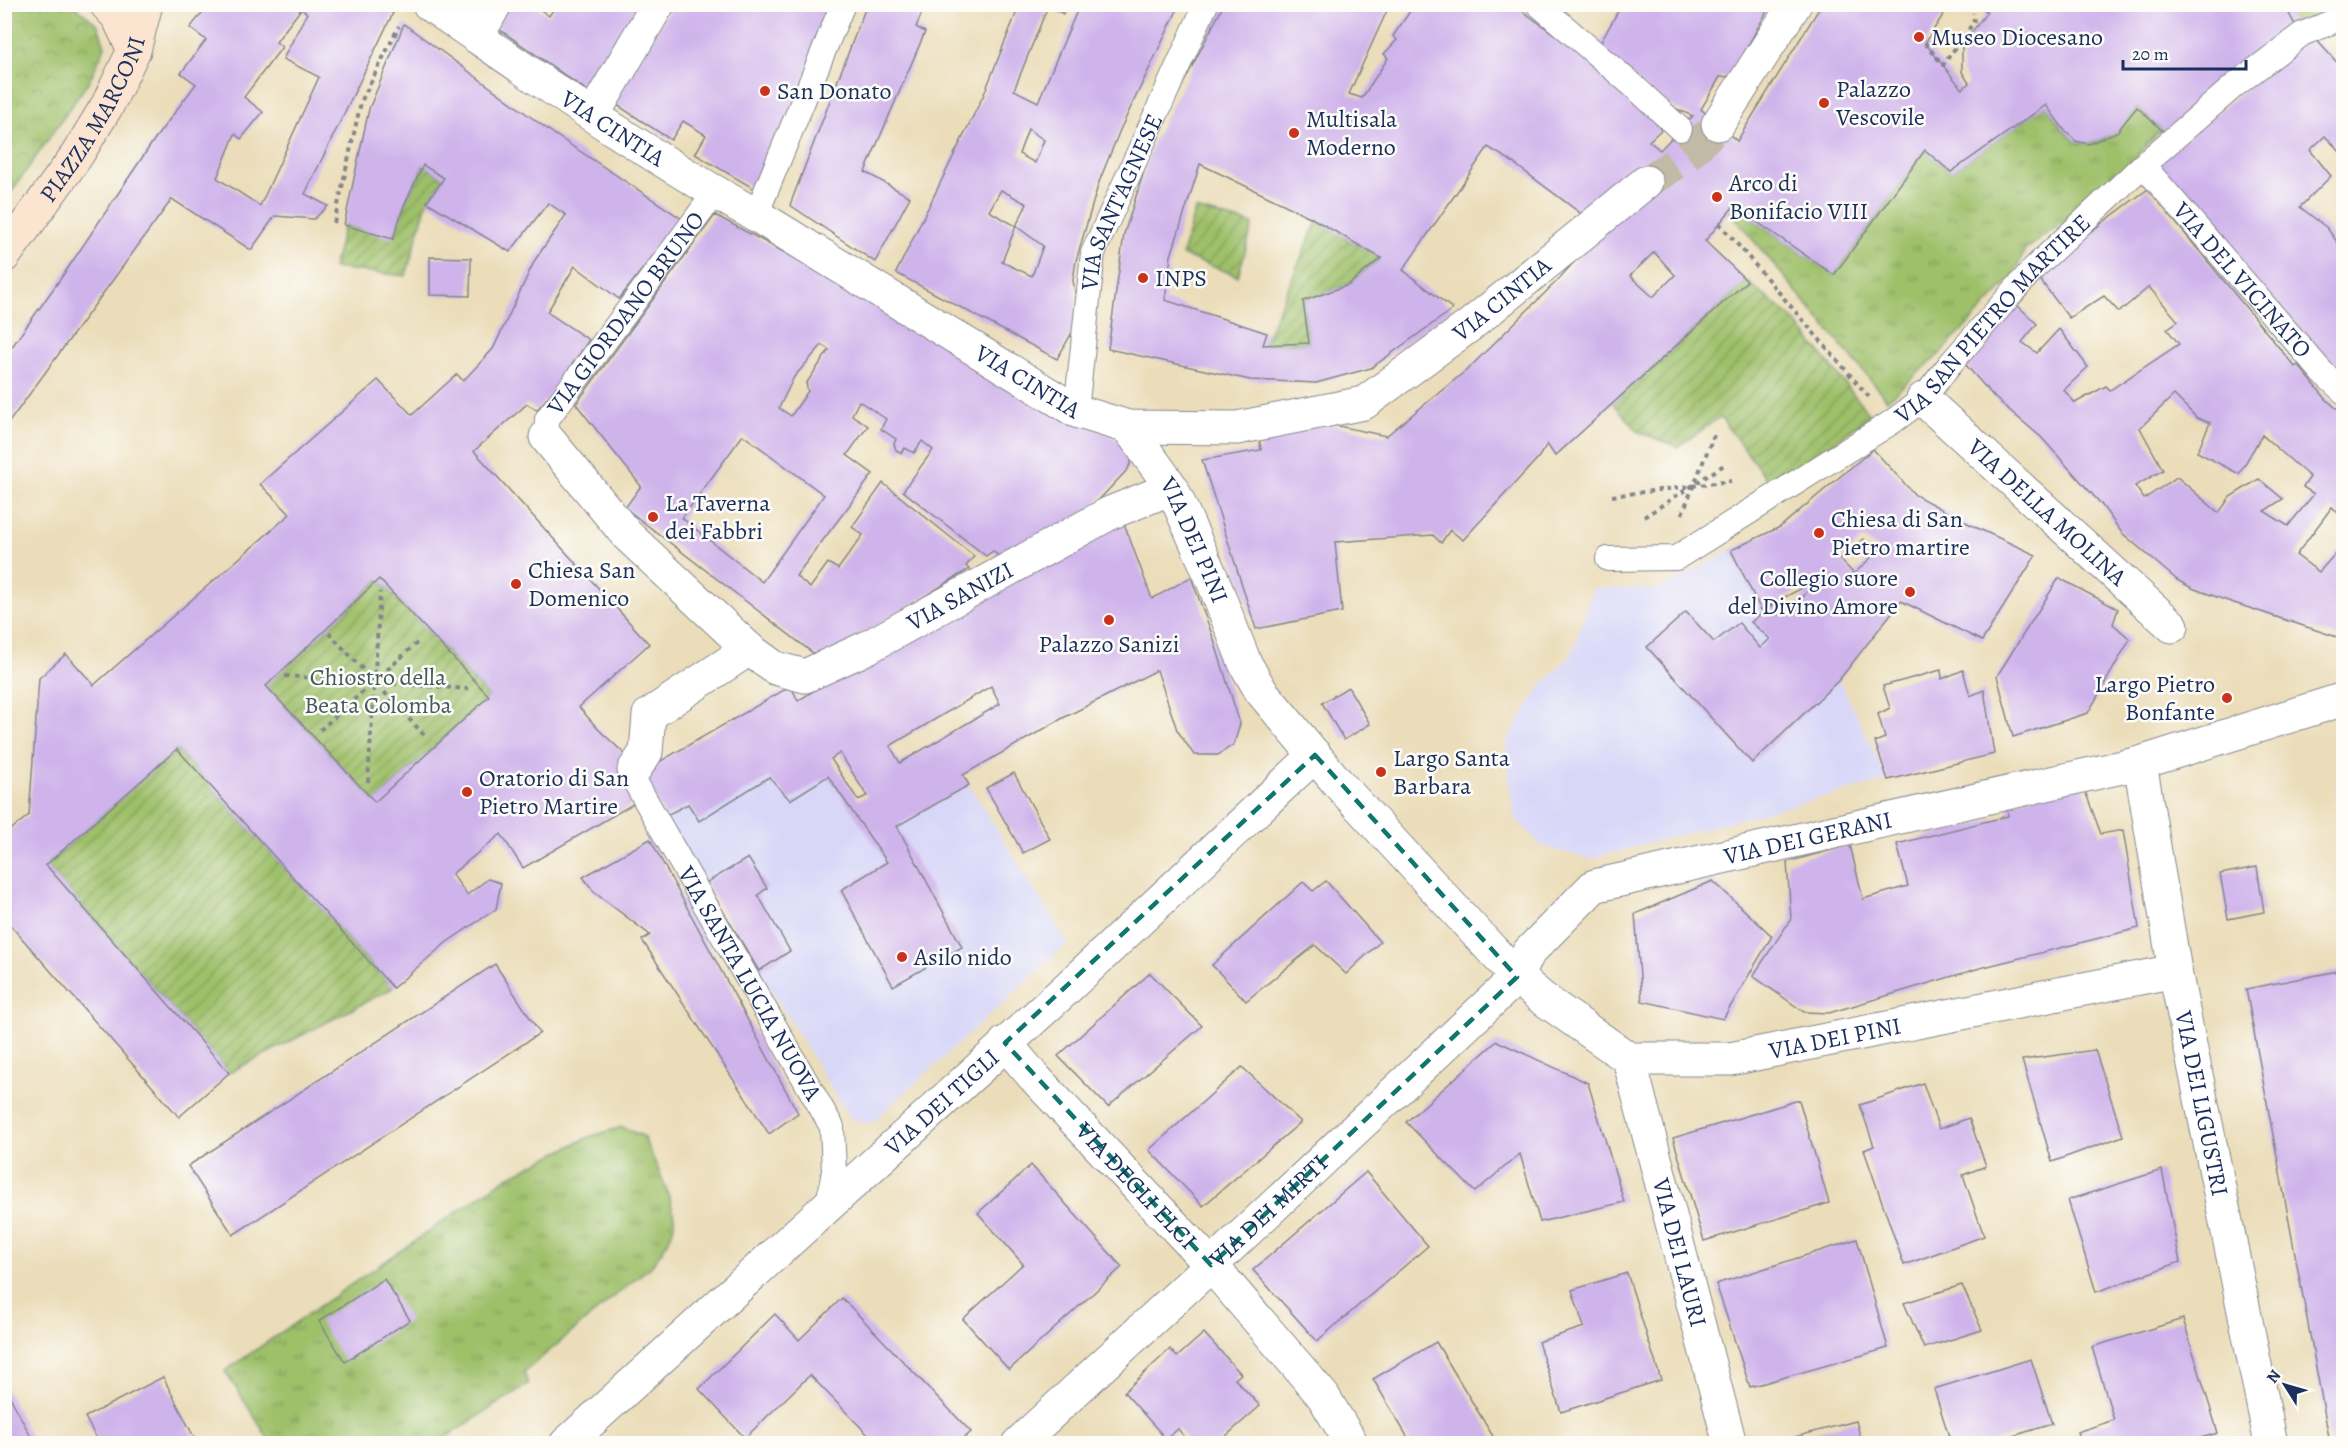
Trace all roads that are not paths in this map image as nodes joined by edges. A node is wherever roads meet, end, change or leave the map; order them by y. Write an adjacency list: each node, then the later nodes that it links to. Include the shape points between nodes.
1 (106, 4): 12 (main road, via 118,17)
2 (146, 4): 12 (main road, PIAZZA MARCONI)
3 (429, 4): 11 (street, VIA CINTIA)
4 (495, 4): 11 (street)
5 (658, 4): 13 (street)
6 (843, 4): 19 (lane)
7 (1206, 4): 23 (lane, VIA SANT'AGNESE, via 1093,253)
8 (1538, 4): 15 (lane)
9 (1795, 4): 14 (street)
10 (2343, 17): 16 (lane, VIA SAN PIETRO MARTIRE, via 2302,34 2234,86)
11 (477, 37): 13 (street, VIA CINTIA)
12 (134, 50): 20 (main road, PIAZZA MARCONI, via 77,155)
13 (593, 115): 18 (street, VIA CINTIA)
14 (1718, 124)
15 (1680, 129)
16 (2143, 165): 21 (lane, VIA DEL VICINATO); 22 (lane, VIA SAN PIETRO MARTIRE, via 2034,268)
17 (1646, 182): 24 (street, VIA CINTIA, via 1469,326 1364,403 1237,428)
18 (715, 193): 19 (street, VIA CINTIA); 25 (lane, VIA GIORDANO BRUNO, via 547,419)
19 (756, 215): 23 (street, VIA CINTIA)
20 (4, 256)
21 (2343, 392)
22 (1923, 399): 27 (lane, VIA SAN PIETRO MARTIRE, via 1676,558); 28 (street, VIA DELLA MOLINA)
23 (1076, 411): 24 (street, VIA CINTIA)
24 (1128, 427): 26 (street, VIA DEI PINI)
25 (546, 437): 29 (street, VIA SANIZI, via 627,535)
26 (1172, 488): 29 (street, VIA SANIZI, via 1110,513 868,647 805,676 776,668); 31 (street, VIA DEI PINI, via 1245,663 1261,691)
27 (1608, 559)
28 (2172, 626)
29 (749, 649): 33 (street, via 649,715 646,752)
30 (2343, 699): 32 (street)
31 (1316, 755): 35 (street, VIA DEI PINI); 36 (street, VIA DEI TIGLI)
32 (2140, 763): 34 (street, VIA DEI LIGUSTRI); 35 (street, VIA DEI GERANI, via 1594,886 1529,952)
33 (634, 770): 38 (lane, VIA SANTA LUCIA NUOVA, via 634,780 832,1127 834,1171)
34 (2175, 970): 37 (street, VIA DEI PINI, via 1730,1059); 44 (street, VIA DEI LIGUSTRI)
35 (1516, 977): 37 (street); 39 (street, VIA DEI MIRTI)
36 (1005, 1043): 38 (street, VIA DEI TIGLI); 39 (street, VIA DEGLI ELCI)
37 (1629, 1059): 43 (street, VIA DEI LAURI)
38 (828, 1204): 40 (street, VIA DEI TIGLI)
39 (1211, 1265): 41 (street, VIA DEI MIRTI); 42 (street, VIA DEGLI ELCI, via 1323,1396)
40 (566, 1443)
41 (1018, 1443)
42 (1352, 1443)
43 (1730, 1443)
44 (2271, 1443)

